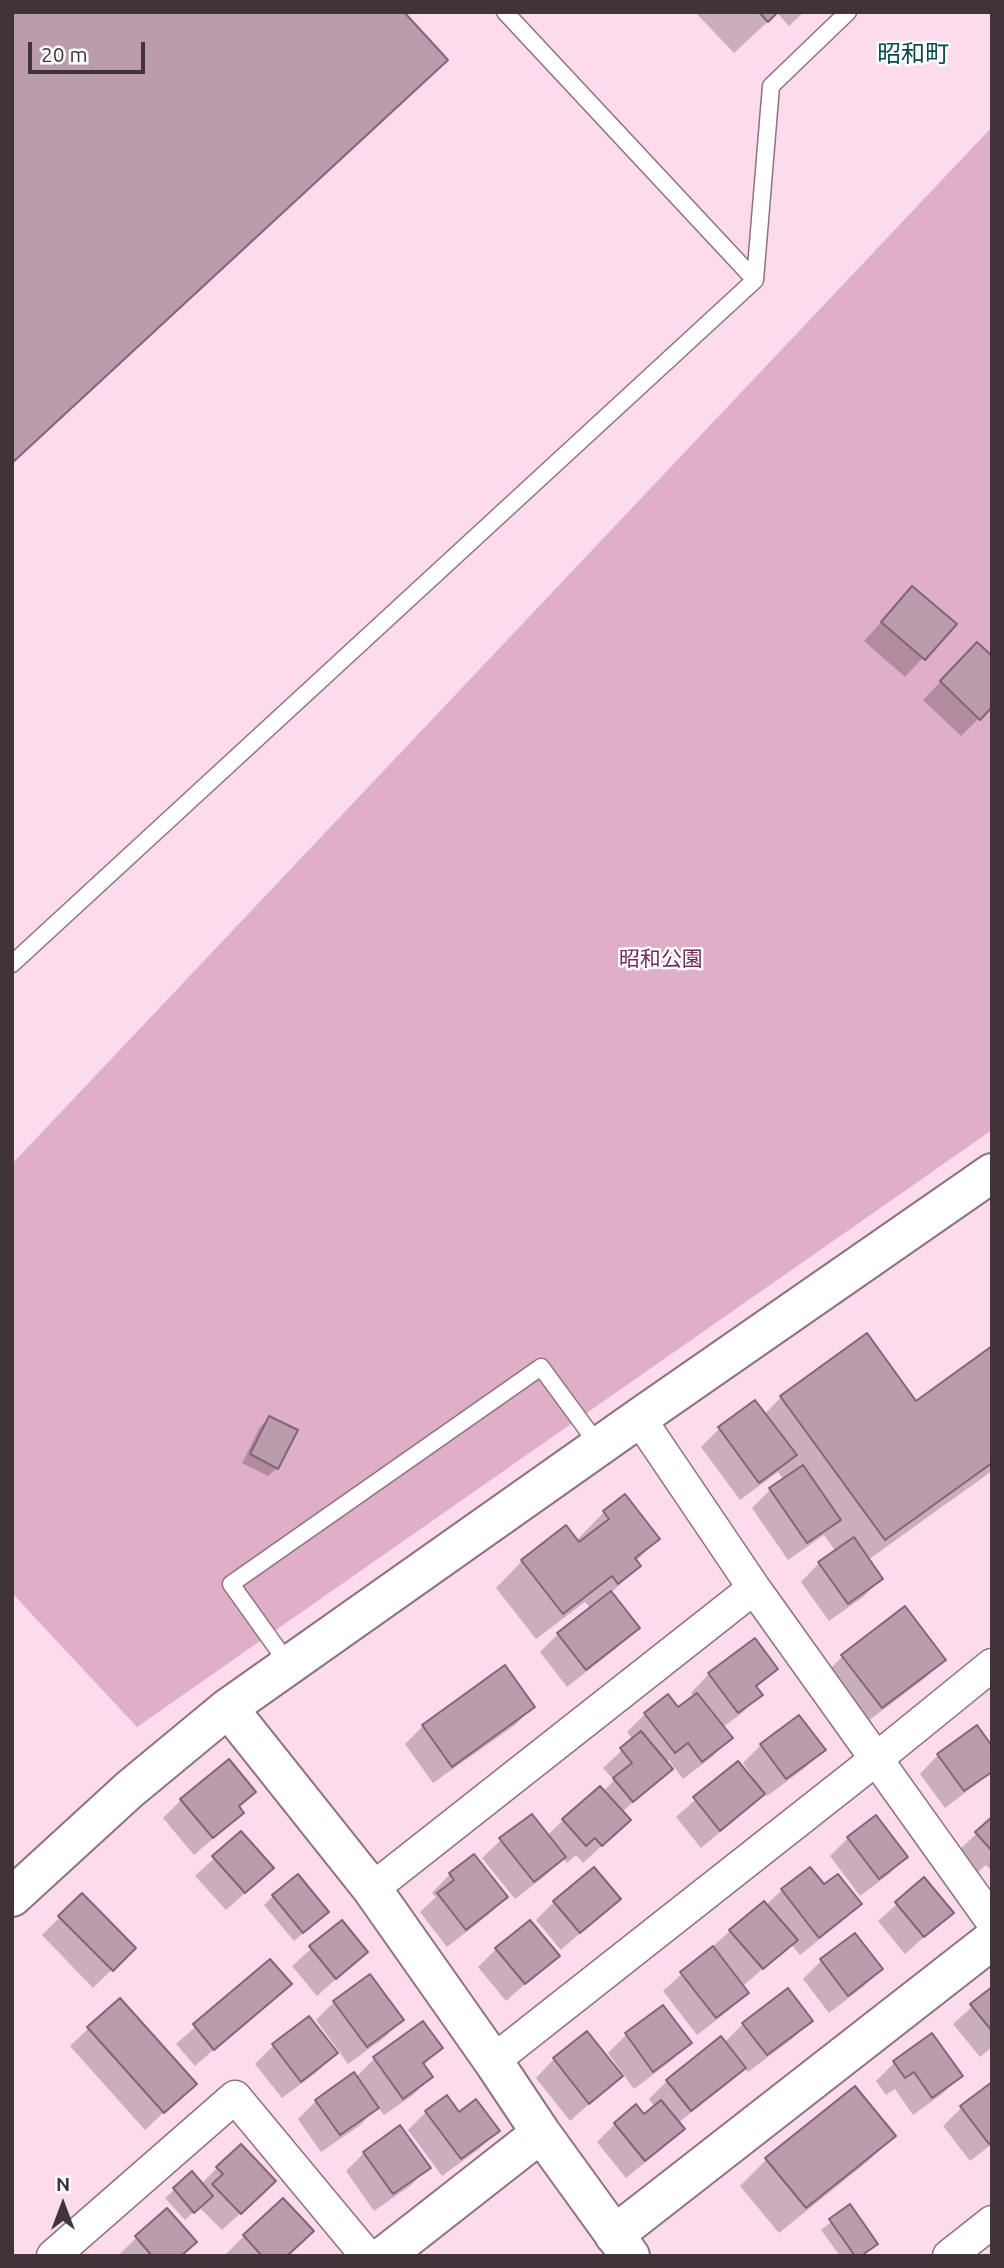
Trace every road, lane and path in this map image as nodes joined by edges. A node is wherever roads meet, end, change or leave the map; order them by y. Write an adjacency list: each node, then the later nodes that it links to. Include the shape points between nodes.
1 (505, 12): 3 (lane)
2 (848, 12): 3 (lane, via 771,86)
3 (755, 280): 4 (lane)
4 (12, 964)
5 (992, 1173): 6 (street)
6 (639, 1418): 7 (street); 8 (street)
7 (599, 1446): 9 (street); 9 (lane, via 541,1367 231,1584)
8 (754, 1588): 12 (street); 13 (street)
9 (289, 1665): 11 (street)
10 (992, 1665): 12 (street)
11 (228, 1708): 13 (street); 14 (street, via 130,1789)
12 (875, 1760): 15 (street); 17 (street)
13 (372, 1889): 17 (street)
14 (12, 1897)
15 (992, 1921)
16 (992, 1940): 20 (street)
17 (493, 2061): 18 (street)
18 (541, 2133): 20 (street); 23 (street)
19 (992, 2222): 24 (street)
20 (622, 2245)
21 (53, 2256): 22 (street, via 235,2097)
22 (367, 2256)
23 (384, 2256)
24 (949, 2256)

